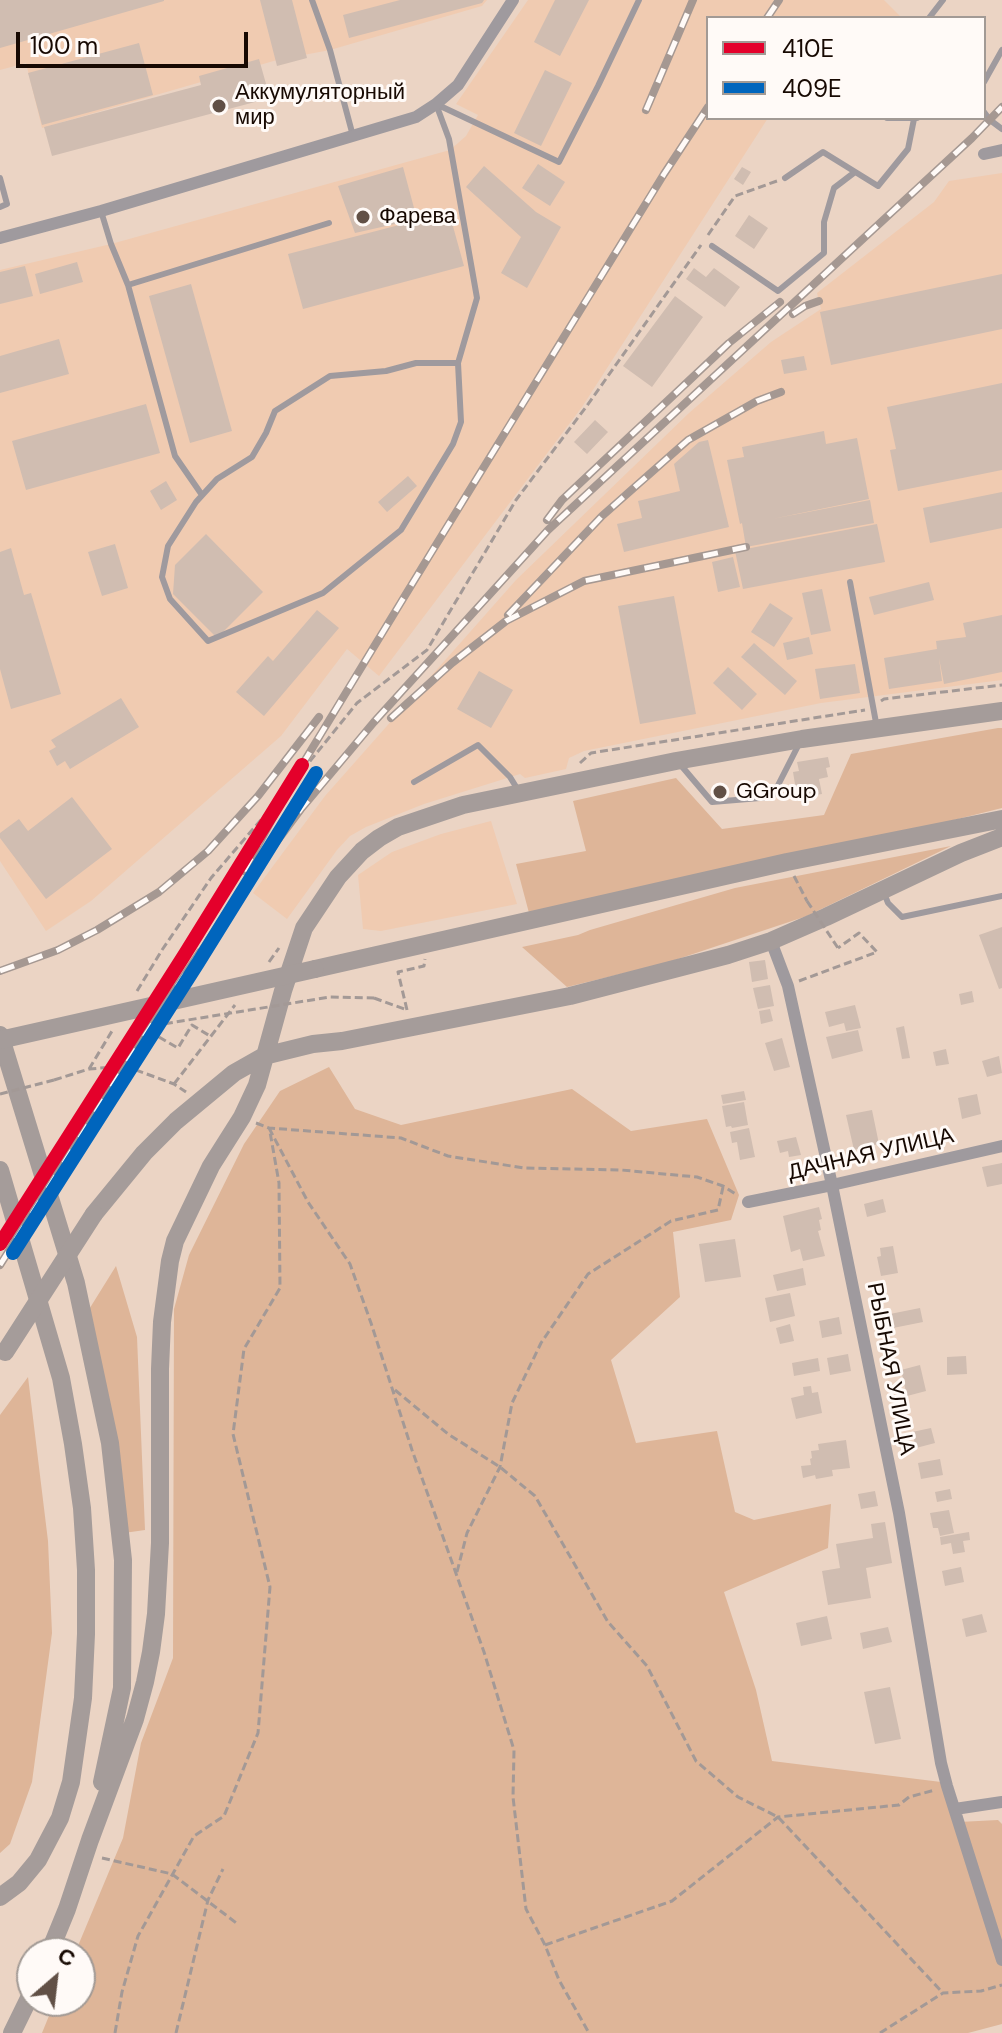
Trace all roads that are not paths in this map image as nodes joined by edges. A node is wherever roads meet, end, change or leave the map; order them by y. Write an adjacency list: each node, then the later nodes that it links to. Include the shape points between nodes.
1 (312, 0): 12 (lane)
2 (513, 0): 8 (street, via 458,85)
3 (639, 0): 8 (lane, via 559,162)
4 (943, 0): 5 (lane)
5 (931, 16)
6 (1002, 50): 7 (lane)
7 (986, 78)
8 (436, 104): 12 (street, via 416,117); 24 (lane, via 449,139 477,298)
9 (986, 115): 11 (lane)
10 (915, 120): 15 (lane, via 908,149 878,186)
11 (1002, 129)
12 (353, 136): 19 (street)
13 (1002, 150): 14 (street)
14 (984, 154)
15 (855, 172): 17 (lane, via 823,152); 22 (lane, via 834,188 824,222 824,253 778,291)
16 (0, 178): 18 (lane, via 7,204)
17 (785, 178)
18 (0, 207)
19 (101, 211): 21 (street); 23 (lane)
20 (329, 223): 23 (lane)
21 (0, 238)
22 (712, 246)
23 (128, 285): 25 (lane, via 175,456)
24 (458, 363): 25 (lane, via 416,363 330,376 275,411 252,457); 25 (lane, via 461,422 401,530 323,593 208,641 170,599 162,577 168,546)
25 (202, 495)
26 (850, 582): 28 (lane)
27 (999, 712): 28 (main road)
28 (877, 728): 29 (main road)
29 (802, 739): 30 (main road); 30 (lane, via 772,797 712,802)
30 (676, 761): 32 (main road)
31 (414, 782): 32 (lane, via 478,745)
32 (520, 793): 39 (main road, via 398,827 351,862 304,928)
33 (1002, 819): 38 (main road, bridge)
34 (1002, 837): 35 (main road)
35 (883, 890): 36 (lane, via 902,917); 37 (main road)
36 (1002, 896)
37 (771, 941): 39 (main road, via 570,996); 42 (street, РЫБНАЯ УЛИЦА, via 788,986)
38 (0, 1038): 47 (main road, via 76,1283 110,1443 122,1545 122,1688)
39 (264, 1056): 44 (main road, bridge, via 234,1073 144,1153 94,1214); 47 (main road, via 257,1085 211,1166 170,1261 162,1322 160,1543 151,1652 135,1719)
40 (1002, 1146): 42 (street, ДАЧНАЯ УЛИЦА)
41 (0, 1170): 48 (main road, via 61,1378 82,1508 86,1570 83,1698 71,1782 38,1860)
42 (832, 1185): 43 (street, ДАЧНАЯ УЛИЦА); 46 (street, РЫБНАЯ УЛИЦА, via 899,1513 941,1763)
43 (748, 1202)
44 (3, 1357)
45 (1002, 1802): 46 (street)
46 (955, 1809): 50 (street, РЫБНАЯ УЛИЦА)
47 (87, 1847): 49 (main road)
48 (0, 1897)
49 (56, 1937)
50 (1002, 1960)

